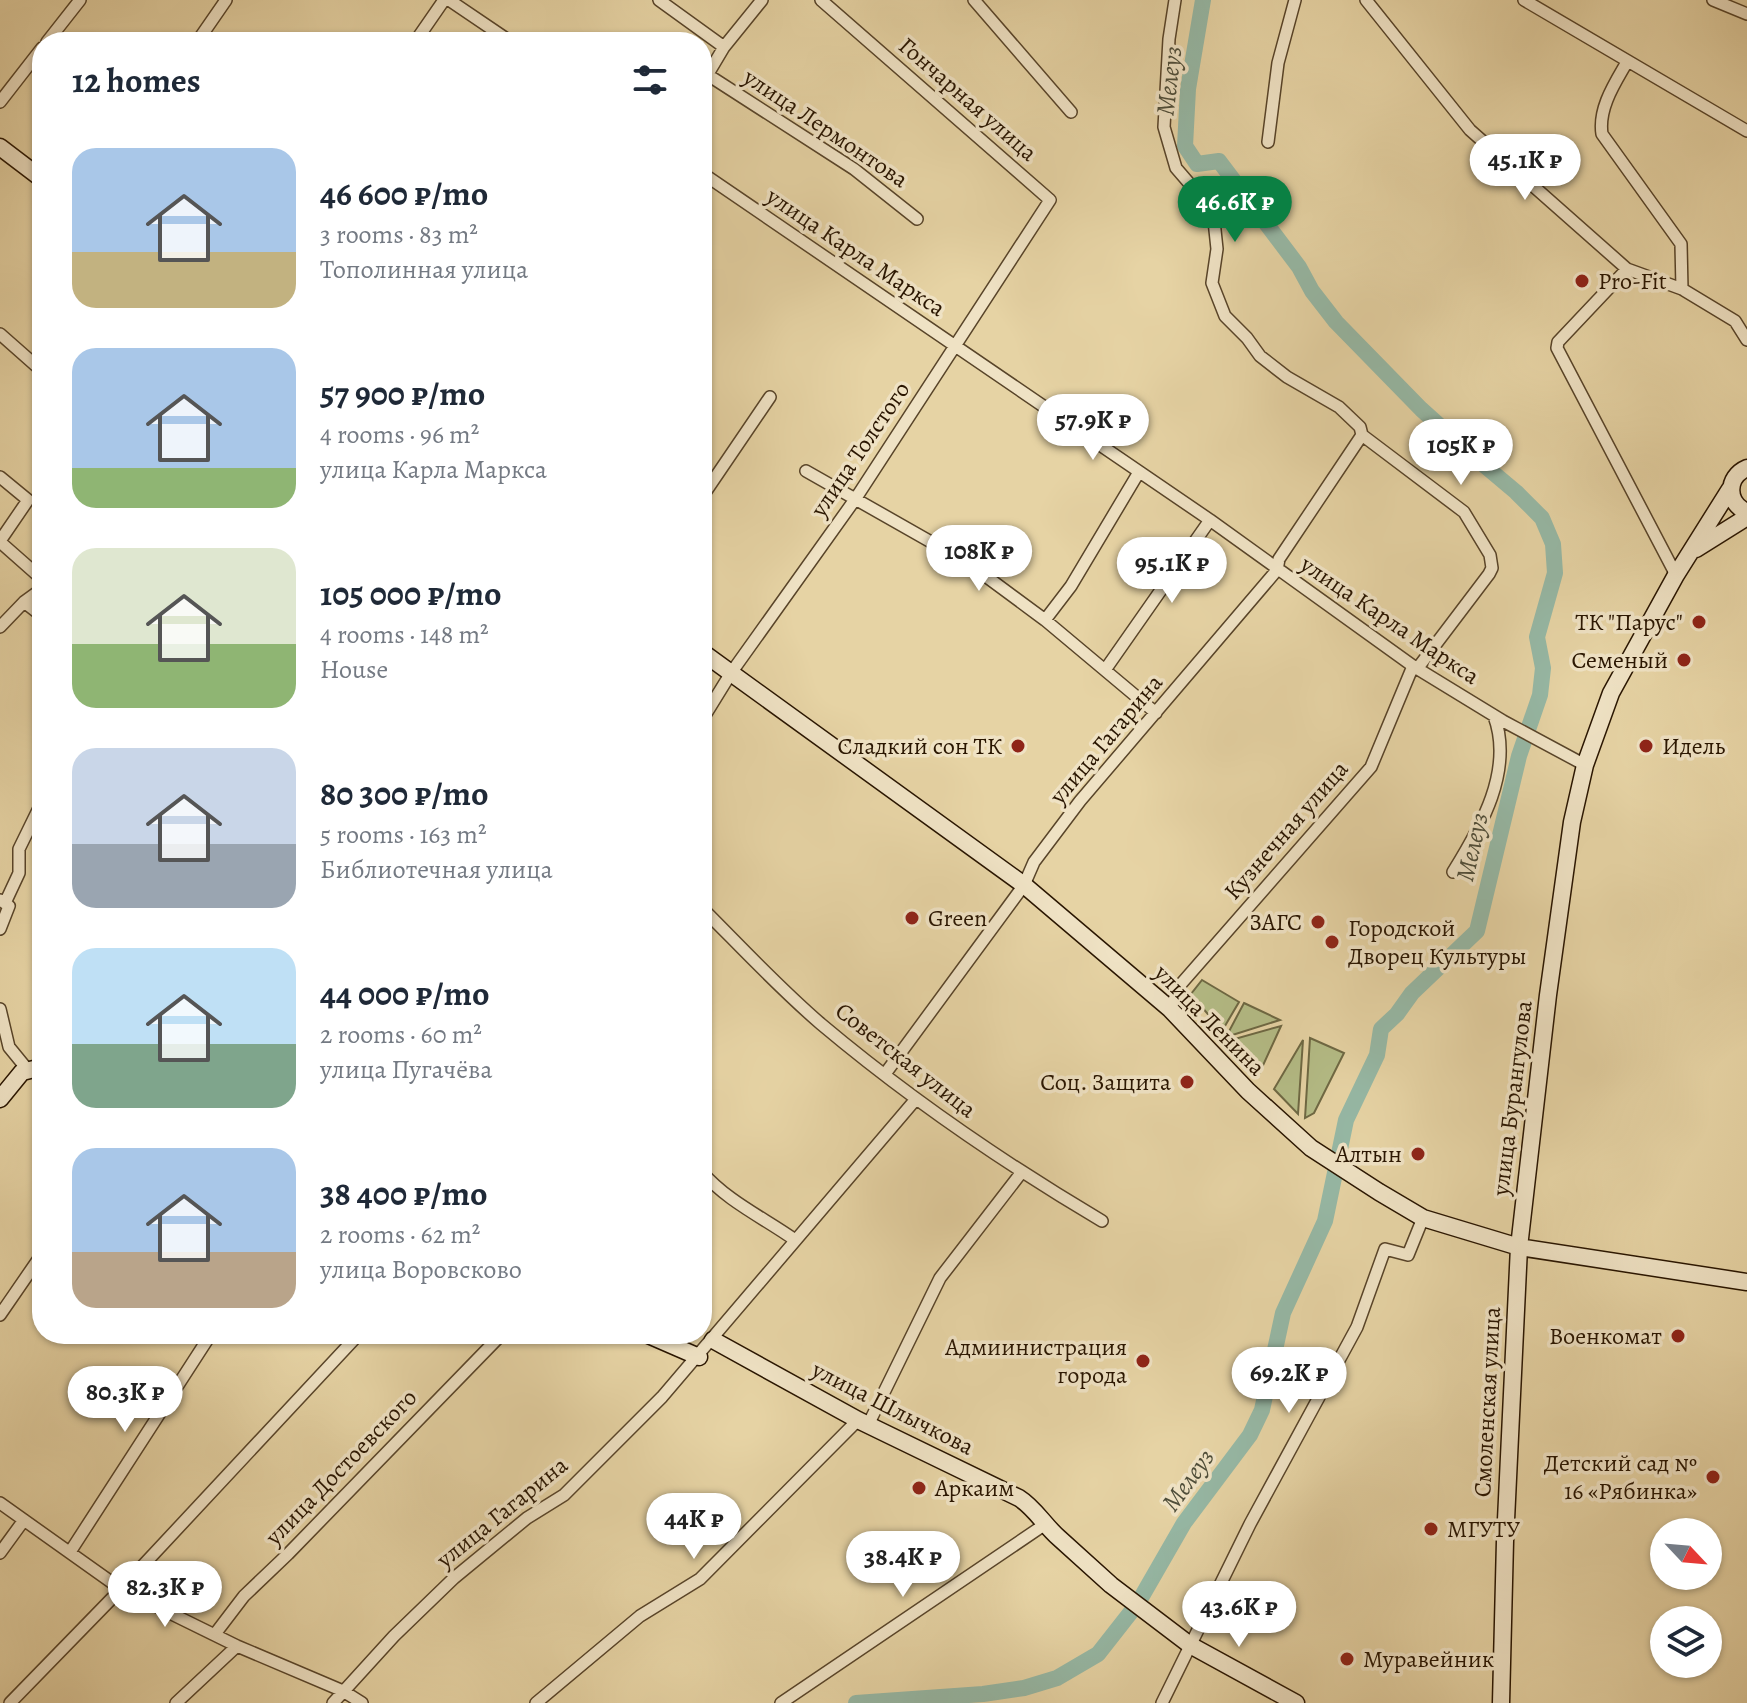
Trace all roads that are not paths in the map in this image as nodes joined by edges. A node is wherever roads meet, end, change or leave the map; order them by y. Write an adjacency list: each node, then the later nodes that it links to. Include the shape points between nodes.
1 (80, 0): 14 (street)
2 (226, 0): 15 (street)
3 (446, 0): 16 (street); 17 (street)
4 (659, 0): 18 (street, улица Лермонтова)
5 (762, 0): 20 (street)
6 (821, 0): 32 (street, Гончарная улица)
7 (974, 0): 26 (street)
8 (1175, 0): 41 (street, via 1164,127 1176,168 1213,211 1217,249 1212,283 1225,316 1260,356 1339,407)
9 (1295, 0): 28 (street, via 1278,63)
10 (1366, 0): 34 (street, via 1470,130)
11 (1524, 0): 22 (street)
12 (1713, 0): 13 (street)
13 (1747, 14)
14 (55, 32)
15 (204, 32)
16 (422, 32)
17 (496, 32)
18 (703, 32)
19 (712, 38): 20 (street, улица Лермонтова)
20 (724, 47): 23 (street)
21 (32, 61): 25 (street)
22 (1627, 62): 27 (street); 35 (street, via 1610,93 1600,123 1602,134 1681,244)
23 (712, 68)
24 (712, 84): 33 (street, улица Лермонтова, via 854,169)
25 (0, 102)
26 (1071, 112)
27 (1747, 131)
28 (1268, 142)
29 (0, 147): 30 (main road)
30 (32, 171)
31 (712, 180): 38 (street, улица Карла Маркса)
32 (1050, 200): 38 (street, улица Толстого)
33 (917, 219)
34 (1627, 269): 35 (street); 55 (street, via 1557,348)
35 (1682, 289): 37 (street, via 1735,321)
36 (0, 334): 39 (street)
37 (1747, 340)
38 (954, 346): 44 (street, улица Карла Маркса); 48 (street, улица Толстого)
39 (32, 362)
40 (770, 397): 46 (street)
41 (1362, 435): 54 (street, улица Гагарина, via 1279,559); 62 (street, Кузнечная улица, via 1464,512 1490,555 1489,574)
42 (1745, 467): 47 (main road, улица Бурангулова)
43 (806, 471): 48 (street)
44 (1139, 472): 50 (street, улица Карла Маркса); 59 (street)
45 (0, 477): 51 (street, via 28,500)
46 (712, 482)
47 (1730, 489): 49 (main road, улица Бурангулова, via 1733,501); 52 (main road, улица Бурангулова)
48 (856, 498): 59 (street, via 968,563); 64 (street, улица Толстого)
49 (1747, 514): 52 (main road, улица Бурангулова)
50 (1210, 520): 54 (street, улица Карла Маркса); 63 (street)
51 (0, 542): 53 (street)
52 (1691, 552): 55 (main road, улица Бурангулова)
53 (32, 570)
54 (1277, 570): 62 (street, улица Карла Маркса); 66 (street, улица Гагарина)
55 (1676, 575): 68 (main road, улица Бурангулова, via 1611,693)
56 (32, 596): 57 (street)
57 (24, 602): 58 (street); 60 (street)
58 (32, 608)
59 (1045, 620): 63 (street)
60 (0, 627)
61 (712, 659): 64 (main road, улица Ленина)
62 (1415, 668): 67 (street, улица Карла Маркса); 76 (street, Кузнечная улица, via 1371,767 1181,984)
63 (1105, 670): 66 (street)
64 (731, 673): 65 (street, улица Толстого); 71 (main road, улица Ленина)
65 (712, 704)
66 (1156, 713): 71 (street, улица Гагарина, via 1080,801 1034,862)
67 (1498, 718): 68 (street, улица Карла Маркса); 70 (street, via 1495,786)
68 (1585, 765): 87 (main road, улица Бурангулова, via 1548,995)
69 (32, 822): 72 (street, via 19,849 19,873)
70 (1453, 872)
71 (1024, 885): 76 (main road, улица Ленина); 79 (street, улица Гагарина)
72 (2, 902): 74 (street, via 9,911)
73 (712, 918): 79 (street, Советская улица, via 787,993)
74 (0, 929)
75 (0, 1009): 77 (street, via 9,1047)
76 (1170, 1009): 84 (main road, улица Ленина, via 1311,1148)
77 (32, 1066)
78 (32, 1069): 80 (main road, via 16,1077)
79 (885, 1074): 81 (street, Советская улица)
80 (0, 1099)
81 (916, 1099): 82 (street, Советская улица); 86 (street, улица Гагарина)
82 (1021, 1173): 85 (street, Советская улица); 98 (street, via 940,1278)
83 (712, 1182): 86 (street)
84 (1423, 1218): 87 (main road, улица Ленина); 106 (street, via 1408,1255 1385,1249 1357,1327)
85 (1102, 1221)
86 (795, 1240): 91 (street, улица Гагарина)
87 (1519, 1247): 89 (main road, улица Ленина); 117 (main road, Смоленская улица)
88 (32, 1269): 90 (street)
89 (1747, 1282)
90 (0, 1315)
91 (713, 1340): 98 (main road, улица Шлычкова)
92 (205, 1344): 102 (street)
93 (350, 1344): 104 (street)
94 (492, 1344): 105 (street, улица Достоевского, via 244,1596)
95 (669, 1344): 97 (main road)
96 (710, 1344): 97 (street, улица Гагарина)
97 (699, 1357): 108 (street, улица Гагарина, via 564,1495 454,1578)
98 (863, 1422): 101 (main road, улица Шлычкова, via 1019,1498); 113 (street, via 700,1579 640,1616)
99 (0, 1503): 100 (street)
100 (24, 1520): 102 (street); 103 (street)
101 (1044, 1525): 106 (main road, улица Шлычкова); 114 (street)
102 (70, 1552): 104 (street)
103 (0, 1553)
104 (121, 1589): 105 (street); 109 (street)
105 (215, 1634): 107 (street)
106 (1190, 1645): 115 (street); 116 (main road, улица Шлычкова)
107 (237, 1646): 108 (street); 110 (street)
108 (343, 1691): 111 (street, улица Гагарина); 112 (street)
109 (10, 1703)
110 (176, 1703)
111 (333, 1703)
112 (362, 1703)
113 (536, 1703)
114 (781, 1703)
115 (1162, 1703)
116 (1296, 1703)
117 (1501, 1703)

